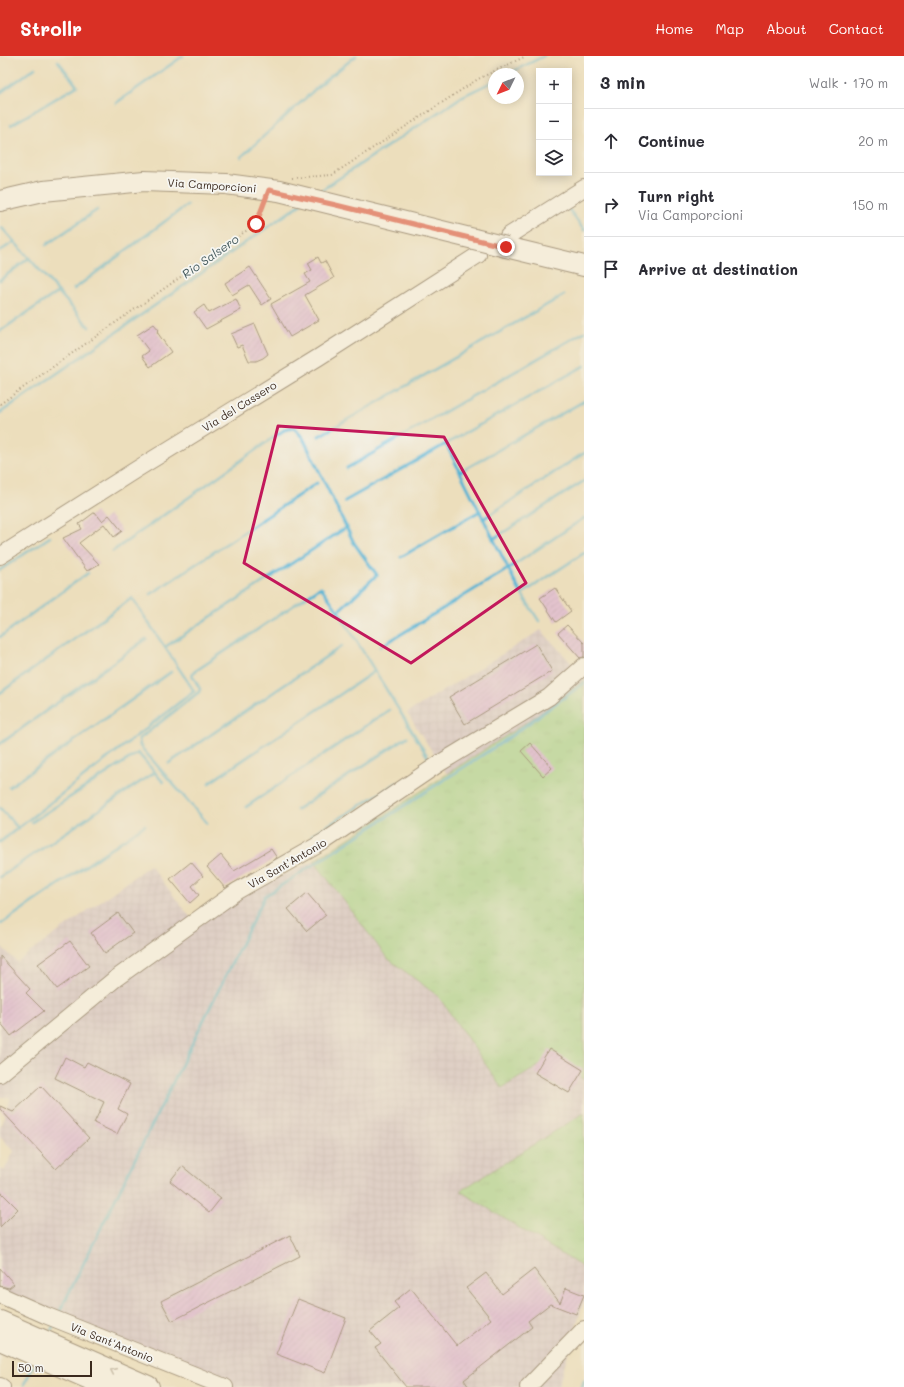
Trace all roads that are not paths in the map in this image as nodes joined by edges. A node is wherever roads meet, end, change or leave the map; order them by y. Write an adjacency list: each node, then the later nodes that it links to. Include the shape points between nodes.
1 (584, 188): 3 (street)
2 (0, 201): 4 (main road, Via Camporcioni, via 43,191 144,181 226,184 274,191 336,205)
3 (507, 242): 4 (main road, Via Camporcioni, bridge); 5 (main road, Via Camporcioni)
4 (476, 247): 6 (street, Via del Cassero, via 319,357)
5 (584, 266)
6 (0, 556)
7 (584, 666): 8 (street, Via Sant'Antonio, via 549,697 440,763 325,841 238,891 115,979)
8 (0, 1074)
9 (0, 1295): 15 (street, Via Sant'Antonio)
10 (0, 1322): 14 (highway, one-way to 10)
11 (584, 1329): 16 (street)
12 (0, 1339): 13 (highway)
13 (110, 1387)
14 (148, 1387)
15 (225, 1387)
16 (528, 1387)

